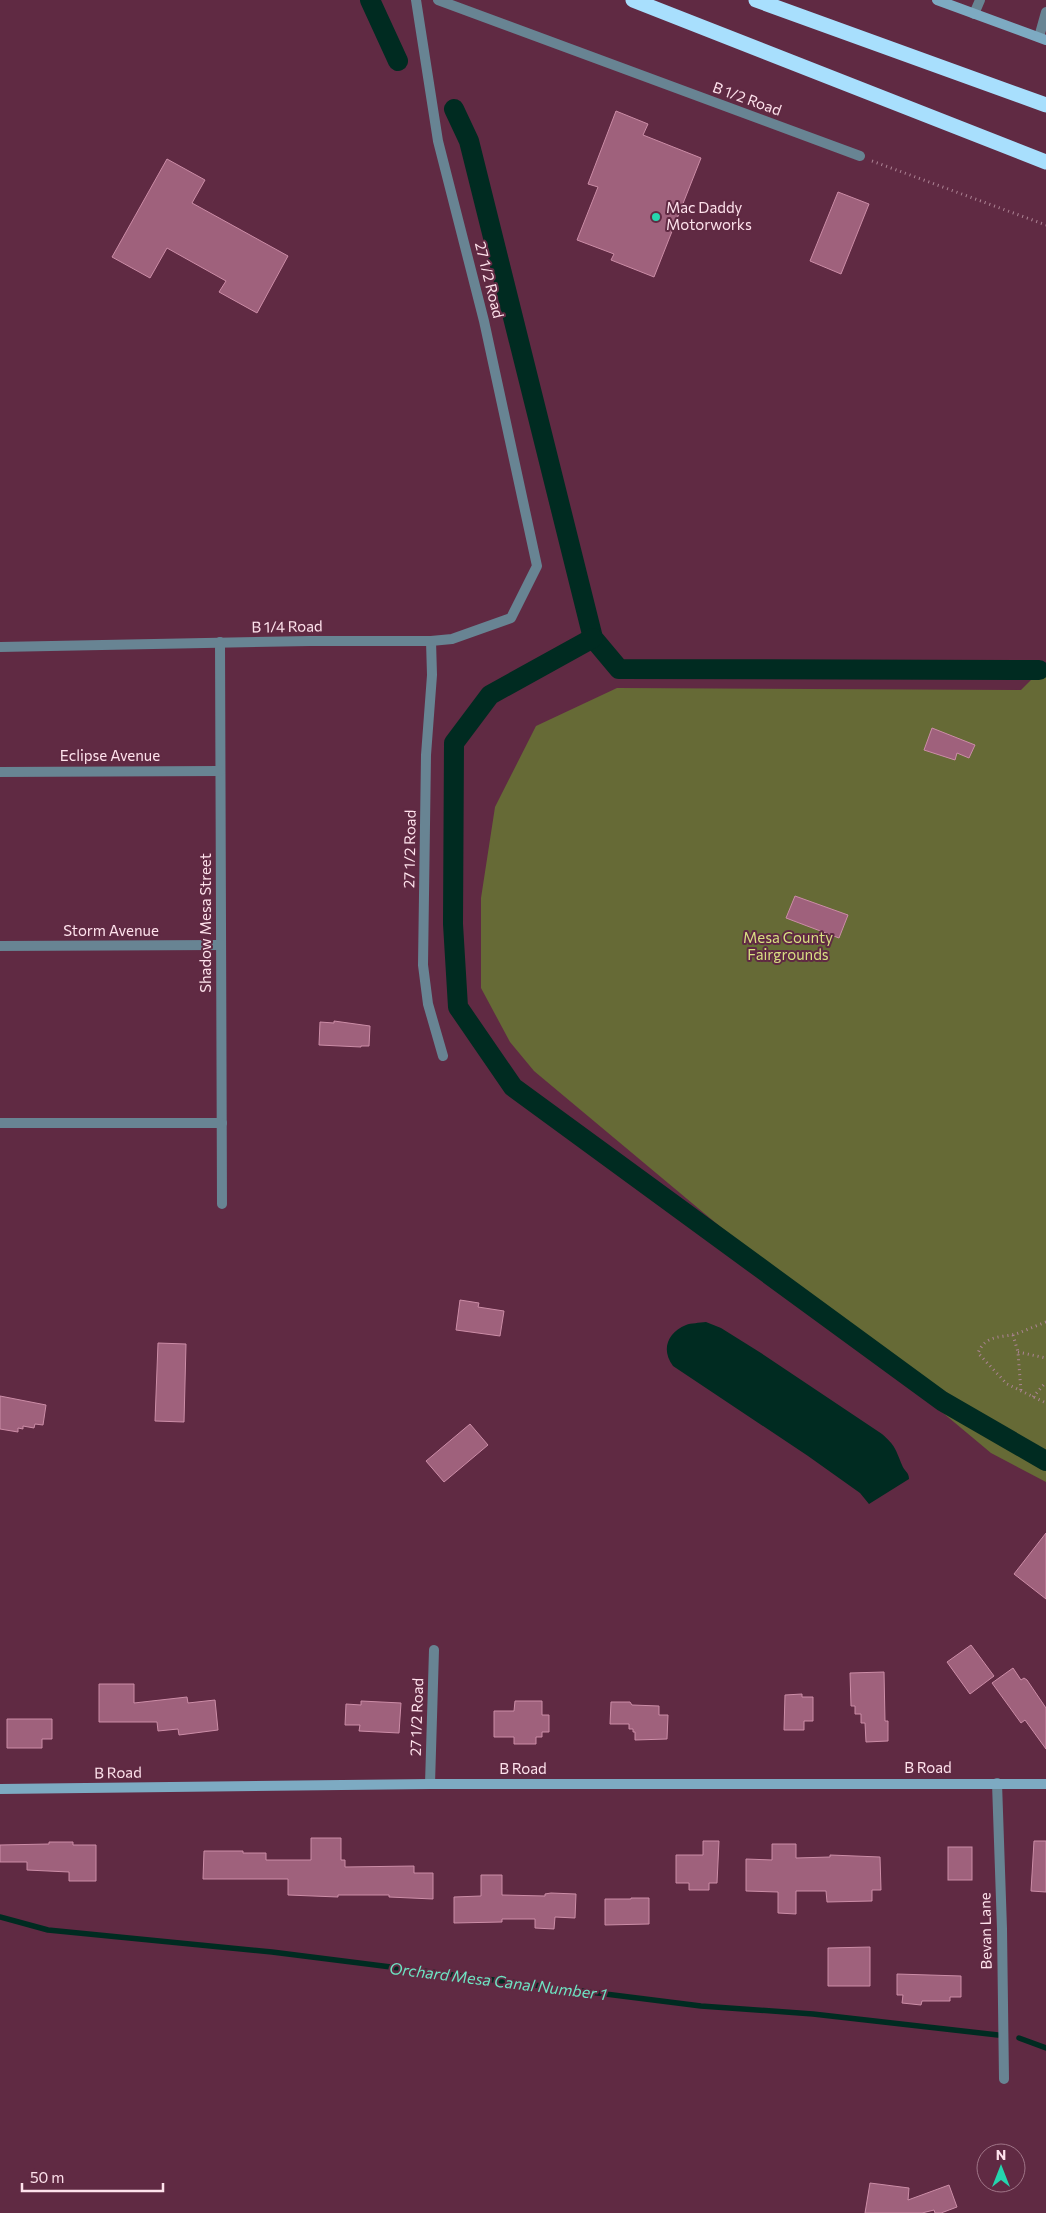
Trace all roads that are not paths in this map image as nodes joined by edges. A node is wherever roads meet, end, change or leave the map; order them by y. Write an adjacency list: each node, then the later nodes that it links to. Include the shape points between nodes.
1 (416, 0): 13 (street, 27 1/2 Road, via 438,141 484,321)
2 (438, 0): 11 (street, B 1/2 Road)
3 (633, 0): 12 (highway)
4 (756, 0): 10 (highway)
5 (938, 0): 8 (street)
6 (980, 0): 8 (street)
7 (1046, 12): 9 (street)
8 (974, 14): 9 (street)
9 (1043, 38)
10 (1046, 105)
11 (860, 156)
12 (1046, 162)
13 (537, 566): 14 (street, B 1/4 Road, via 511,618 452,639)
14 (431, 641): 15 (street, B 1/4 Road); 21 (street, 27 1/2 Road, via 423,966 428,1004)
15 (220, 642): 16 (street, B 1/4 Road); 17 (street, Shadow Mesa Street)
16 (0, 647)
17 (220, 771): 18 (street, Eclipse Avenue); 19 (street, Shadow Mesa Street)
18 (0, 772)
19 (221, 945): 20 (street, Storm Avenue); 23 (street, Shadow Mesa Street)
20 (0, 946)
21 (443, 1056)
22 (0, 1123): 23 (street)
23 (222, 1123): 24 (street, Shadow Mesa Street)
24 (222, 1204)
25 (434, 1650): 27 (street, 27 1/2 Road)
26 (996, 1783): 27 (street, B Road); 28 (street, B Road); 30 (street, Bevan Lane)
27 (430, 1784): 29 (street, B Road)
28 (1046, 1784)
29 (0, 1789)
30 (1004, 2079)

